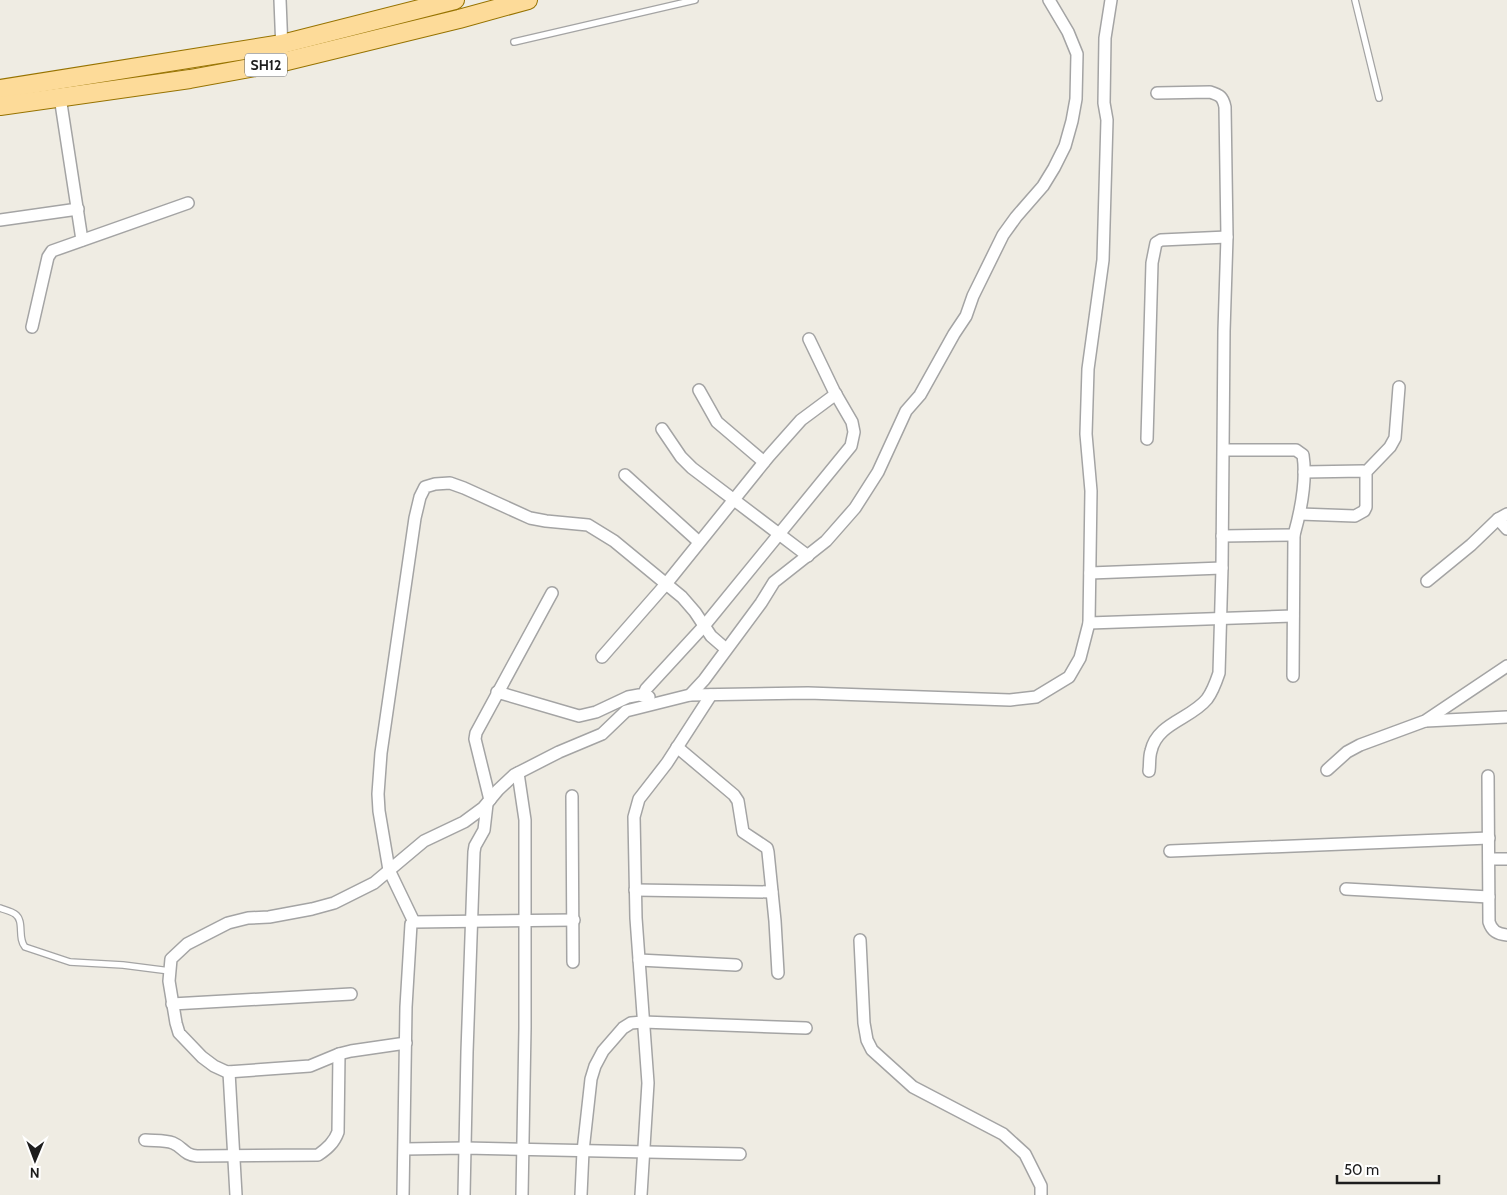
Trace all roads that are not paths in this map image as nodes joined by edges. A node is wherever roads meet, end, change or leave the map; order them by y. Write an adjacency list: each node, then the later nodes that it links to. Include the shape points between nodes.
1 (280, 0): 10 (street)
2 (528, 0): 8 (main road, SH12)
3 (695, 0): 9 (lane)
4 (1049, 0): 42 (street, via 1077,54 1076,99 1065,146 1044,186 1003,235 966,316 920,395 906,412 878,472 855,508)
5 (1111, 0): 44 (street, via 1105,38 1104,103 1107,120 1103,260 1088,369 1086,434 1091,491)
6 (1355, 0): 15 (lane)
7 (449, 1): 8 (street); 10 (main road)
8 (448, 21): 11 (main road, SH12)
9 (514, 42)
10 (282, 44): 11 (street); 12 (main road)
11 (283, 62): 14 (main road, SH12)
12 (0, 89)
13 (1157, 93): 20 (street, via 1210,92 1219,94 1223,99)
14 (60, 98): 16 (main road, SH12); 18 (street)
15 (1379, 98)
16 (0, 106)
17 (188, 203): 21 (street)
18 (78, 210): 19 (street); 21 (street)
19 (0, 220)
20 (1228, 237): 28 (street, via 1156,243 1152,263); 29 (street)
21 (82, 240): 22 (street, via 60,247 48,257)
22 (32, 327)
23 (809, 339): 26 (street)
24 (1399, 386): 32 (street, via 1395,438)
25 (699, 390): 30 (street, via 717,422)
26 (836, 394): 30 (street, via 801,420); 38 (street, via 852,422 854,439)
27 (662, 429): 34 (street, via 686,463)
28 (1147, 440)
29 (1224, 450): 31 (street, via 1296,450 1304,455); 40 (street)
30 (764, 462): 34 (street)
31 (1304, 472): 32 (street, via 1359,470); 35 (street)
32 (1365, 473): 35 (street, via 1364,511 1355,516)
33 (625, 475): 41 (street)
34 (734, 500): 38 (street); 41 (street)
35 (1300, 514): 39 (street)
36 (1502, 517): 37 (street); 45 (street)
37 (1507, 529)
38 (779, 533): 42 (street); 51 (street)
39 (1294, 535): 40 (street); 48 (street)
40 (1222, 536): 43 (street)
41 (699, 542): 46 (street)
42 (808, 556): 52 (street, via 774,582)
43 (1222, 568): 44 (street); 49 (street)
44 (1090, 573): 50 (street)
45 (1426, 581)
46 (666, 584): 51 (street, via 682,596); 53 (street); 74 (street, via 614,541 588,525 530,518 450,483 425,487 415,518 381,754 379,811)
47 (552, 593): 56 (street)
48 (1293, 616): 49 (street); 55 (street)
49 (1220, 618): 50 (street); 64 (street, via 1219,673 1213,689 1188,716 1164,728 1151,750)
50 (1089, 623): 58 (street, via 1080,658 1069,677 1036,697 1010,700 808,693)
51 (704, 626): 52 (street); 59 (street)
52 (726, 649): 57 (street)
53 (602, 657)
54 (1507, 666): 62 (street)
55 (1293, 676)
56 (497, 692): 59 (street, via 579,716 628,697); 69 (street, via 475,739)
57 (690, 695): 58 (street); 60 (street)
58 (711, 695): 63 (street)
59 (643, 696): 60 (street)
60 (666, 701): 66 (street, via 626,711 602,734)
61 (1507, 717): 62 (street)
62 (1425, 721): 65 (street, via 1360,744)
63 (677, 747): 76 (street, via 649,784 636,808); 77 (street, via 738,801 743,832 768,852)
64 (1149, 770)
65 (1327, 770)
66 (518, 773): 69 (street); 82 (street, via 525,820)
67 (1488, 776): 70 (street)
68 (572, 796): 81 (street)
69 (488, 802): 74 (street, via 464,822 424,842); 80 (street, via 484,830 474,852)
70 (1489, 838): 71 (street); 72 (street)
71 (1170, 851)
72 (1489, 859): 73 (street); 78 (street)
73 (1507, 859)
74 (389, 870): 83 (street); 89 (street, via 374,883 334,903 221,926 187,944 171,959)
75 (1346, 889): 78 (street)
76 (635, 890): 77 (street); 86 (street)
77 (772, 892): 90 (street)
78 (1489, 897): 84 (street, via 1491,928 1496,933)
79 (0, 908): 89 (lane, via 19,918 21,941 25,947 70,962)
80 (473, 920): 82 (street); 83 (street); 100 (street)
81 (574, 920): 82 (street); 87 (street)
82 (525, 921): 101 (street)
83 (414, 922): 95 (street, via 410,928)
84 (1507, 935)
85 (860, 940): 112 (street, via 864,1023 872,1050 913,1087 1003,1134 1025,1154 1041,1186)
86 (639, 960): 88 (street); 93 (street)
87 (573, 962)
88 (736, 965)
89 (170, 971): 92 (street)
90 (778, 973)
91 (351, 994): 92 (street)
92 (172, 1004): 97 (street, via 179,1033 202,1057)
93 (643, 1022): 94 (street); 102 (street, via 623,1028 595,1066); 103 (street, via 648,1083)
94 (806, 1028)
95 (406, 1044): 96 (street); 99 (street)
96 (340, 1054): 97 (street, via 310,1066); 105 (street, via 338,1132 326,1149 311,1156)
97 (229, 1072): 105 (street)
98 (145, 1140): 105 (street, via 175,1143 189,1155)
99 (405, 1148): 100 (street); 107 (street)
100 (465, 1148): 101 (street); 108 (street)
101 (523, 1150): 102 (street); 109 (street)
102 (583, 1151): 103 (street); 110 (street)
103 (642, 1152): 104 (street); 111 (street)
104 (740, 1154)
105 (234, 1156): 106 (street)
106 (236, 1195)
107 (403, 1195)
108 (464, 1195)
109 (522, 1195)
110 (581, 1195)
111 (641, 1195)
112 (1041, 1195)

